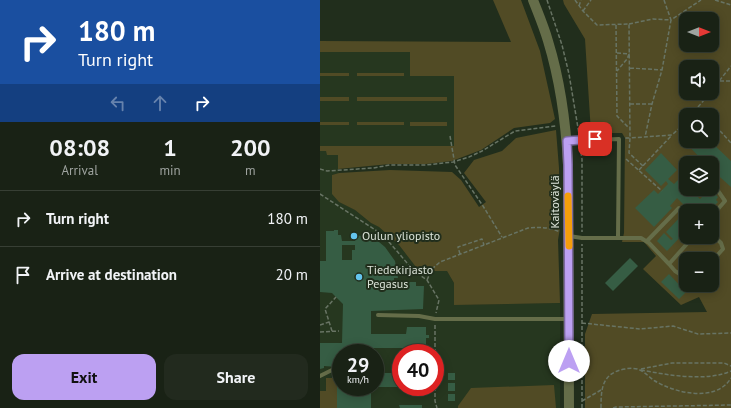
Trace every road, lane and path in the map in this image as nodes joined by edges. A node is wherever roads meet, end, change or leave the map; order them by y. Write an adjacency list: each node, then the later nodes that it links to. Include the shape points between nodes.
1 (533, 0): 35 (street, Kaitoväylä, via 550,48)
2 (575, 0): 9 (path)
3 (581, 0): 9 (path)
4 (591, 0): 10 (path)
5 (664, 0): 11 (path)
6 (701, 0): 11 (path)
7 (715, 0): 8 (path)
8 (731, 5)
9 (579, 6): 10 (path)
10 (583, 11): 13 (path, via 597,25)
11 (671, 20): 12 (path, via 653,19); 19 (path)
12 (629, 24): 13 (path); 15 (path)
13 (616, 26): 14 (path)
14 (616, 53): 15 (path); 18 (path)
15 (629, 54): 17 (path); 18 (path)
16 (731, 66): 20 (path)
17 (630, 68): 19 (path); 23 (path)
18 (617, 70): 27 (path, via 617,116)
19 (662, 70): 24 (path)
20 (720, 81): 21 (path)
21 (731, 81)
22 (704, 100): 25 (path)
23 (629, 104): 24 (path); 27 (path)
24 (652, 104): 32 (path)
25 (698, 107)
26 (545, 127): 38 (path, via 515,131 482,151)
27 (629, 128): 34 (path)
28 (679, 128): 30 (path)
29 (719, 130): 36 (path)
30 (672, 135): 32 (path); 39 (path)
31 (450, 136): 38 (path)
32 (645, 137): 34 (path)
33 (622, 138): 34 (path)
34 (630, 138): 39 (path, via 629,153)
35 (567, 141): 37 (lane, via 619,139); 47 (street, Kaitoväylä)
36 (731, 143)
37 (619, 155): 41 (path); 49 (lane)
38 (453, 162): 40 (path); 48 (path)
39 (643, 166): 41 (path)
40 (320, 169)
41 (638, 171): 42 (path)
42 (662, 191)
43 (719, 192): 46 (lane, via 725,201)
44 (320, 194): 55 (path, via 383,235 414,271 427,280 432,269 440,262)
45 (679, 208): 50 (lane)
46 (719, 208)
47 (568, 236): 48 (path, via 542,226); 49 (lane); 60 (street, Kaitoväylä)
48 (502, 237): 53 (path)
49 (618, 237): 50 (lane, via 641,238)
50 (647, 241): 56 (lane)
51 (719, 241): 54 (lane, via 723,249)
52 (687, 244): 56 (lane)
53 (484, 246): 55 (path); 55 (path, via 482,239 458,247)
54 (719, 253)
55 (460, 254)
56 (669, 264): 57 (lane)
57 (679, 274)
58 (336, 297): 61 (path, via 325,309)
59 (378, 315): 60 (lane, via 434,319)
60 (569, 319): 79 (street, Kaitoväylä)
61 (329, 322): 63 (path); 64 (path)
62 (582, 323): 67 (path, via 640,330 673,326 698,334)
63 (320, 325)
64 (332, 331): 65 (path); 66 (path)
65 (339, 331)
66 (320, 332)
67 (731, 333)
68 (731, 366): 69 (path, via 724,363 672,363)
69 (640, 369): 71 (path, via 663,375 692,376 712,376); 73 (path, via 655,381 686,393 715,391 722,388); 74 (path, via 616,370 607,378)
70 (332, 370): 72 (lane)
71 (731, 371)
72 (320, 376)
73 (731, 378)
74 (601, 390): 76 (path); 80 (path)
75 (435, 396): 78 (path)
76 (582, 401)
77 (731, 405): 81 (path)
78 (437, 408)
79 (569, 408)
80 (601, 408)
81 (613, 408)

